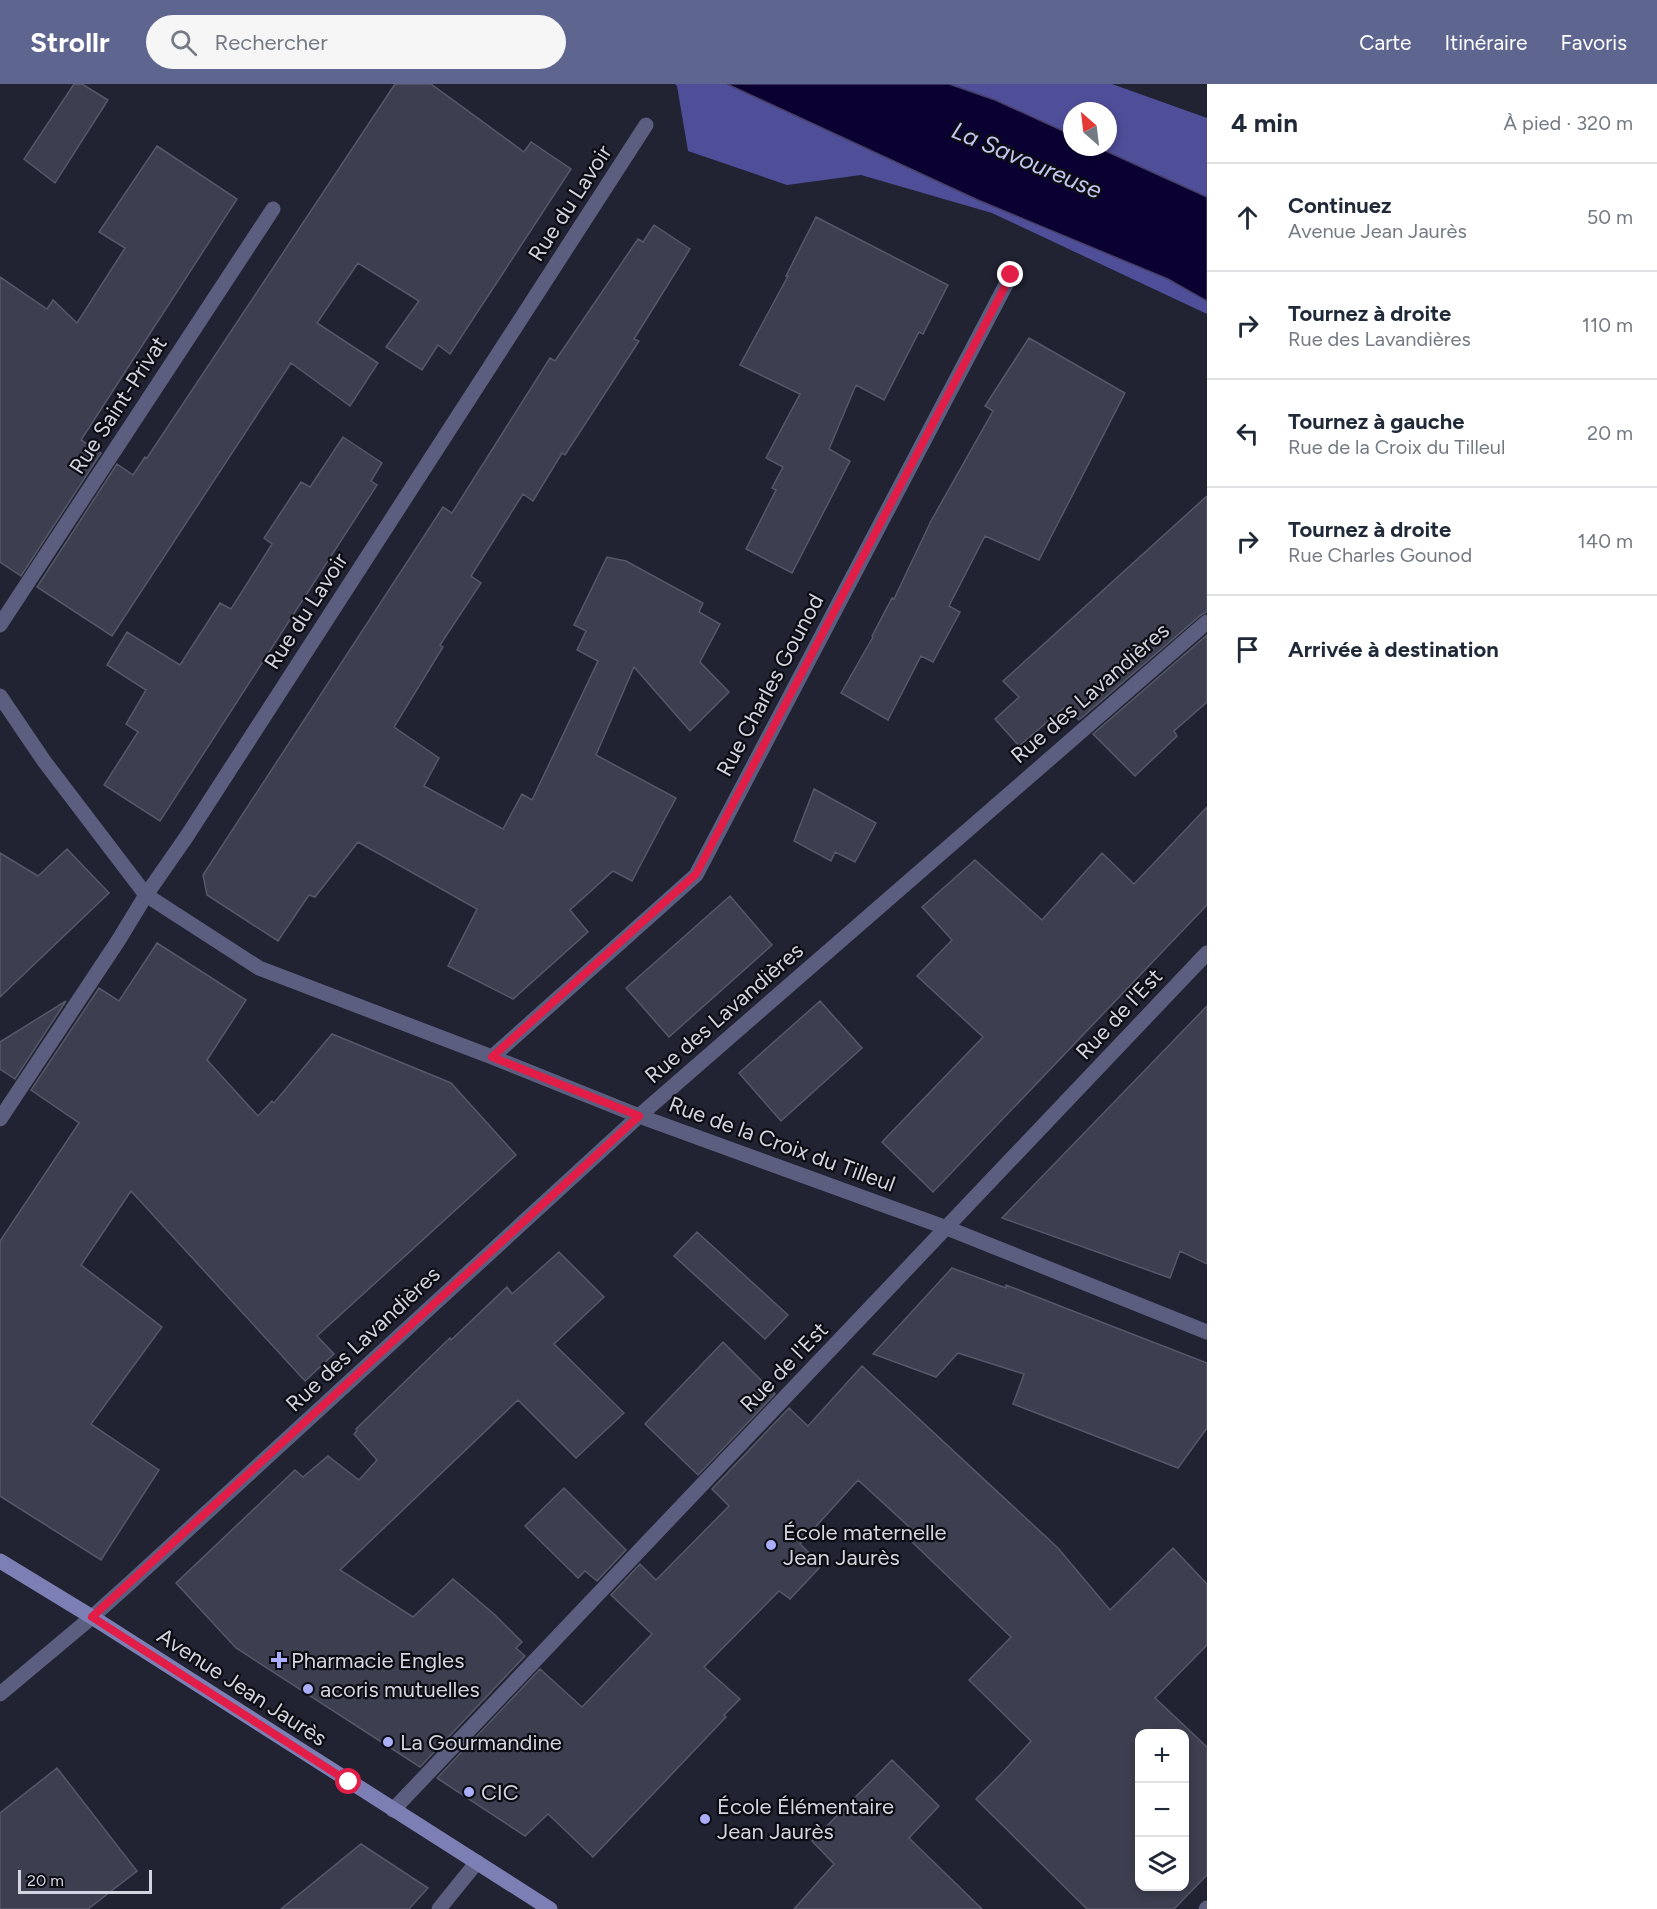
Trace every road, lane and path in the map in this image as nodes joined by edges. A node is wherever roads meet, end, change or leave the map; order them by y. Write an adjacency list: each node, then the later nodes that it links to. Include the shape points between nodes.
1 (646, 125): 7 (street, Rue du Lavoir)
2 (273, 209): 5 (street, Rue Saint-Privat)
3 (1011, 275): 9 (street, Rue Charles Gounod, via 696,874)
4 (1207, 621): 10 (street, Rue des Lavandières)
5 (0, 625)
6 (0, 696): 7 (street, Rue de la Croix du Tilleul)
7 (146, 895): 9 (street, Rue de la Croix du Tilleul, via 259,968); 11 (street, Rue du Lavoir)
8 (1207, 953): 12 (street, Rue de l'Est)
9 (492, 1057): 10 (street, Rue de la Croix du Tilleul)
10 (639, 1116): 12 (street, Rue de la Croix du Tilleul); 15 (street, Rue des Lavandières)
11 (0, 1119)
12 (947, 1228): 13 (street, Rue de la Croix du Tilleul); 17 (street, Rue de l'Est)
13 (1207, 1332)
14 (0, 1561): 15 (main road, Avenue Jean Jaurès)
15 (92, 1617): 16 (street, Rue des Lavandières); 17 (main road, Avenue Jean Jaurès)
16 (0, 1694)
17 (393, 1810): 18 (main road, Avenue Jean Jaurès)
18 (477, 1862): 19 (street); 20 (main road, Avenue Jean Jaurès)
19 (439, 1909)
20 (550, 1909)

